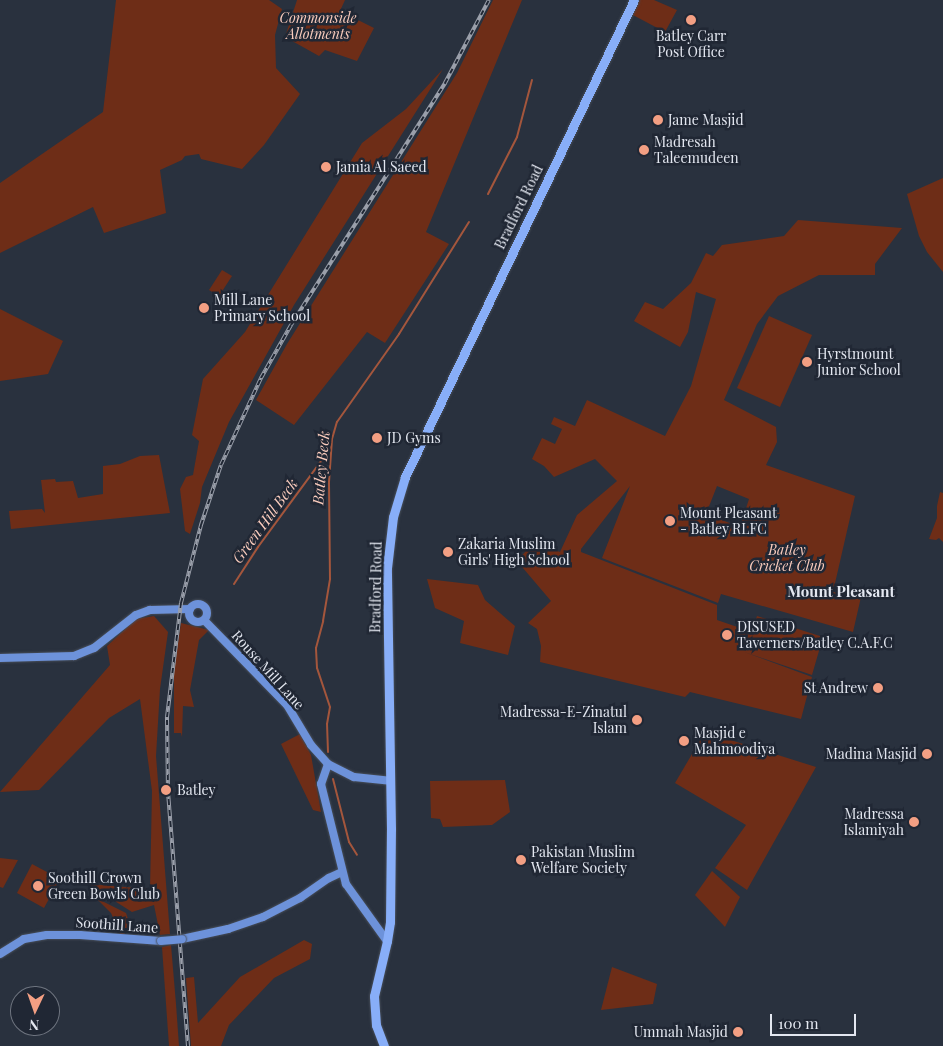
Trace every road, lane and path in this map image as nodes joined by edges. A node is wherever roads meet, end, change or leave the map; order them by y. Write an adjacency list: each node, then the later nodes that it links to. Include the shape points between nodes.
1 (634, 0): 6 (main road, Bradford Road, via 404,482 393,517 387,558)
2 (190, 612): 3 (main road, via 194,622); 3 (main road, via 195,605 203,606 207,612); 4 (main road, via 162,609 136,615 94,648 74,656)
3 (204, 620): 5 (main road, Rouse Mill Lane, via 286,705)
4 (0, 658)
5 (328, 764): 6 (main road, Rouse Mill Lane, via 354,776); 7 (main road, via 321,784)
6 (390, 781): 8 (main road, Bradford Road)
7 (342, 872): 8 (main road, via 346,884); 9 (main road, Soothill Lane, bridge, via 263,917 228,929 161,941 47,935 24,939)
8 (387, 941): 10 (main road, Bradford Road, via 374,996 376,1026)
9 (0, 954)
10 (384, 1046)

